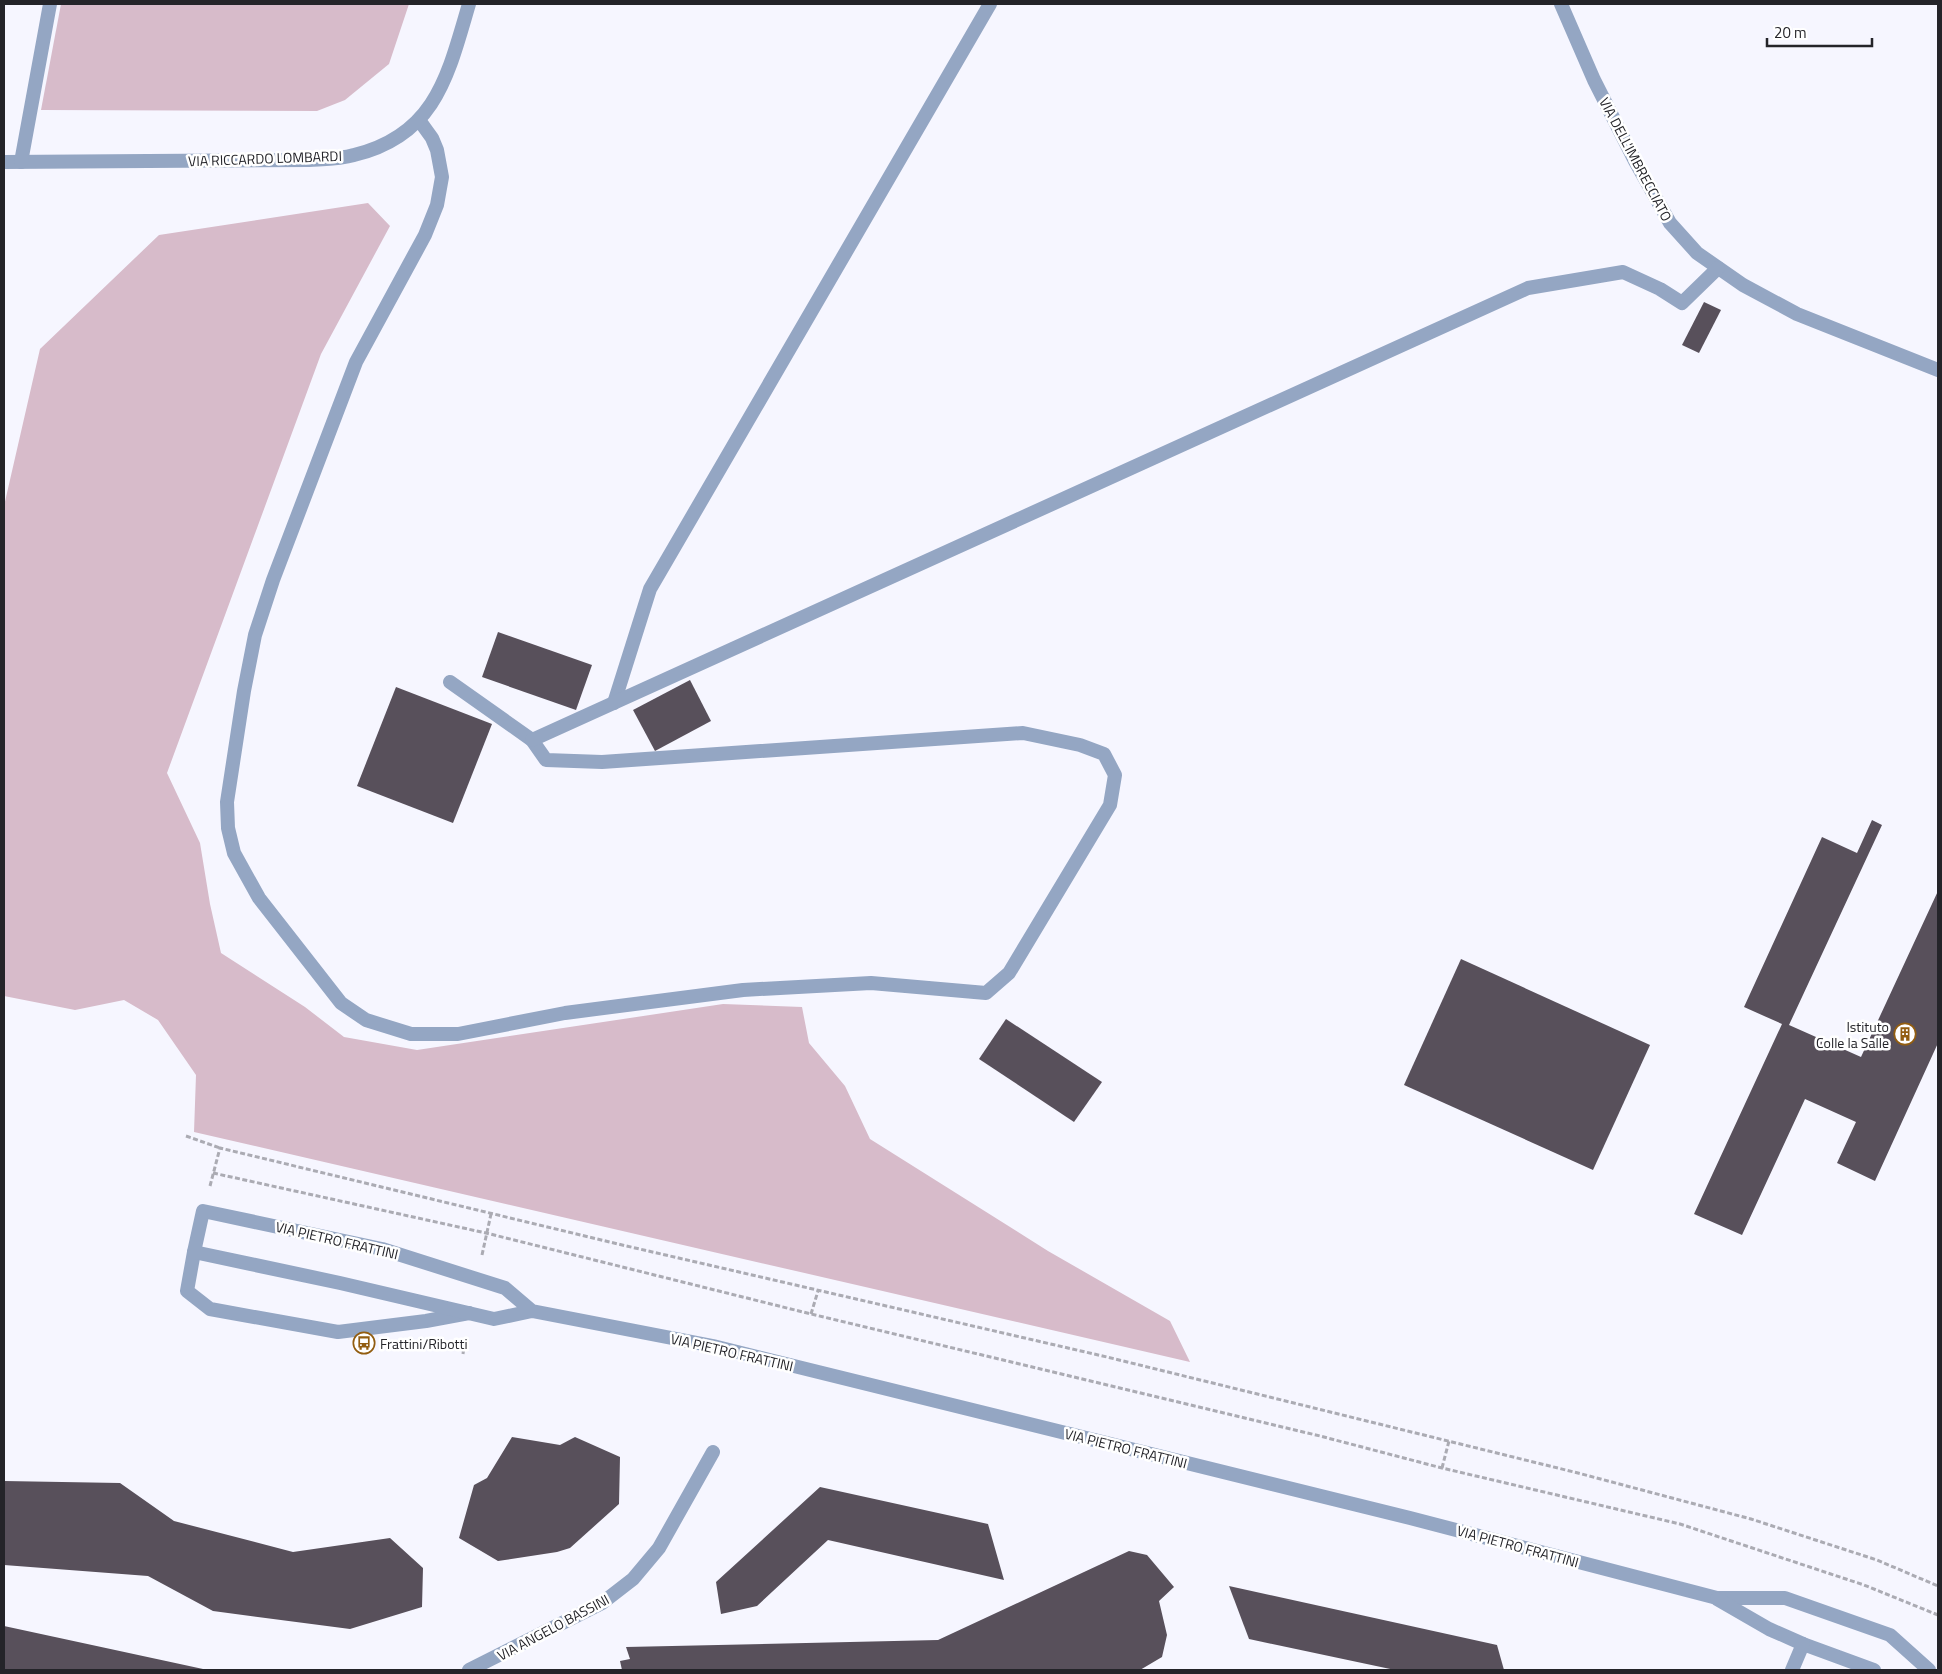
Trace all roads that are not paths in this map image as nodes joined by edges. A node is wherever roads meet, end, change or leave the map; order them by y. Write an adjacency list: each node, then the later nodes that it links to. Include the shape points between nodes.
1 (50, 4): 7 (street)
2 (469, 4): 5 (street, VIA RICCARDO LOMBARDI, via 446,75)
3 (990, 4): 11 (street, via 650,589)
4 (1561, 4): 8 (street, VIA DELL'IMBRECCIATO, via 1598,88 1670,223 1697,253)
5 (420, 120): 7 (street, VIA RICCARDO LOMBARDI, via 388,143 342,157); 12 (street, via 437,150 442,177 437,205 425,235 356,362 273,580 255,634 227,802 228,828 234,853 246,876 341,1003 366,1020 411,1034 458,1034 565,1013 743,990 870,983 986,993 1009,973 1058,893 1110,805 1115,775 1104,754 1080,744 1023,733 602,762 546,760)
6 (4, 162): 7 (street, VIA RICCARDO LOMBARDI)
7 (21, 162)
8 (1718, 268): 9 (street, VIA DELL'IMBRECCIATO, via 1797,314); 11 (street, via 1682,303 1623,272 1528,288)
9 (1938, 370)
10 (450, 682): 12 (street)
11 (614, 703): 12 (street)
12 (532, 740)
13 (194, 1252): 14 (street, VIA PIETRO FRATTINI, via 203,1211 382,1249 505,1288); 15 (street, VIA PIETRO FRATTINI); 15 (street, VIA PIETRO FRATTINI, via 187,1291 210,1309 338,1332)
14 (532, 1311): 15 (street, VIA PIETRO FRATTINI, via 494,1319); 17 (street, VIA PIETRO FRATTINI, via 714,1346 1410,1518)
15 (470, 1313)
16 (713, 1452): 19 (street, VIA ANGELO BASSINI, via 659,1548 633,1579 602,1603)
17 (1716, 1598): 18 (street, VIA PIETRO FRATTINI, via 1769,1629); 22 (street, VIA PIETRO FRATTINI, via 1786,1598 1890,1635)
18 (1803, 1644): 20 (street); 21 (street, VIA PIETRO FRATTINI)
19 (469, 1670)
20 (1792, 1670)
21 (1874, 1670)
22 (1929, 1670)

